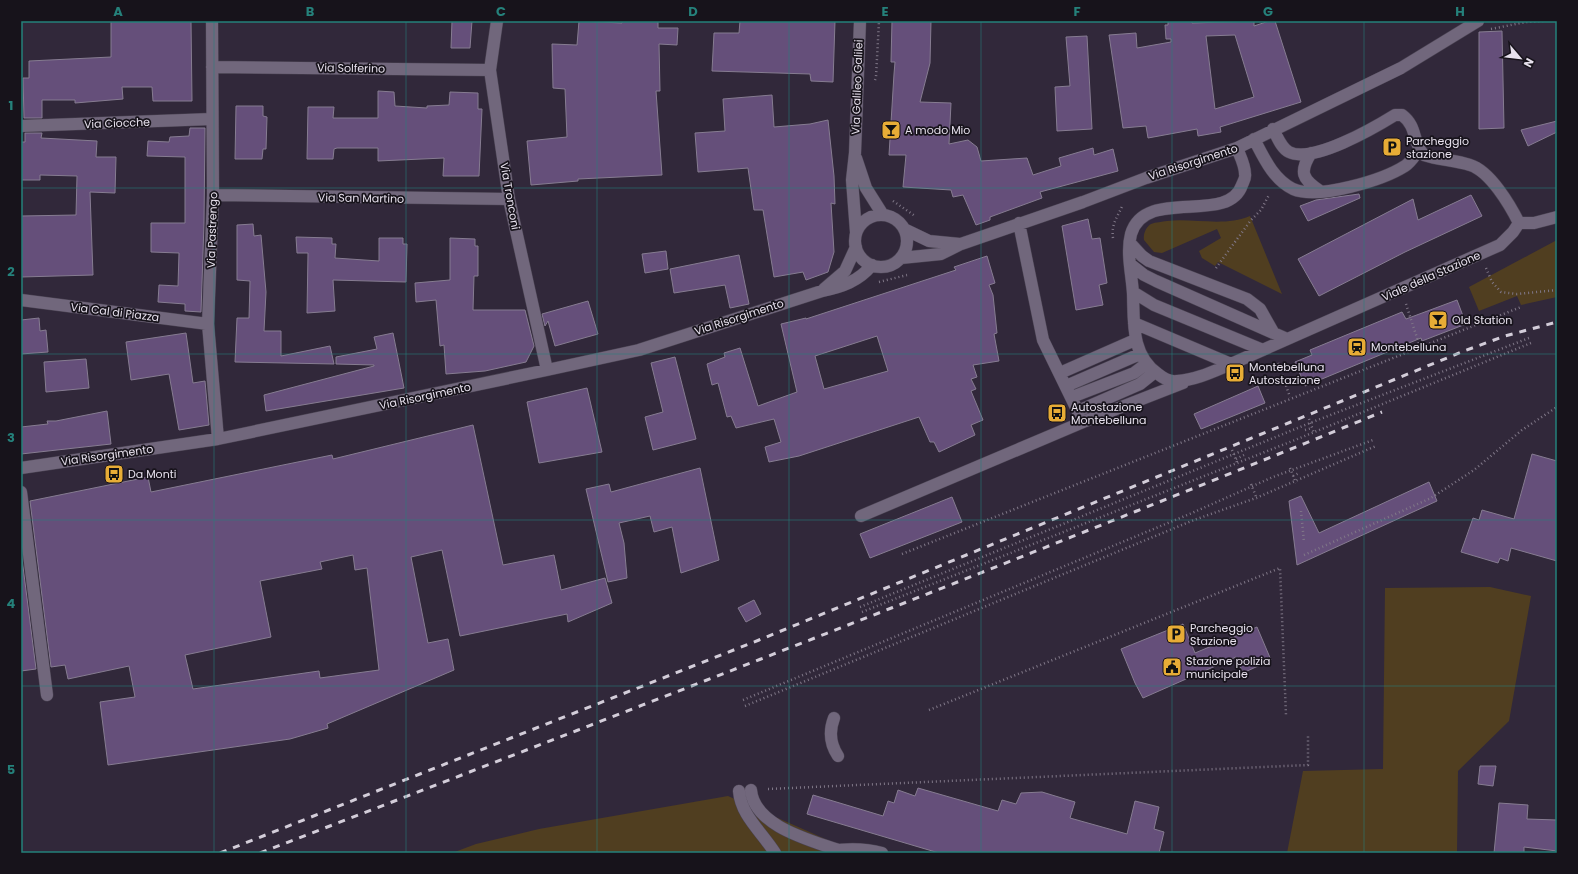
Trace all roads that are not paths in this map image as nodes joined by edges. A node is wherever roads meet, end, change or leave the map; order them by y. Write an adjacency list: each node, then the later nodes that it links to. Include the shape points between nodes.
1 (212, 21): 5 (street, Via Pastrengo)
2 (497, 21): 6 (street, Via Tronconi)
3 (860, 21): 13 (street, Via Galileo Galilei)
4 (1478, 21): 9 (street, Via Risorgimento, via 1400,68)
5 (212, 67): 6 (street, Via Solferino); 7 (street, Via Pastrengo)
6 (490, 70): 17 (street, Via Tronconi)
7 (212, 119): 8 (street, Via Ciocche); 16 (street, Via Pastrengo)
8 (21, 126)
9 (1273, 129): 10 (street, Via Risorgimento); 14 (street, via 1288,152)
10 (1254, 139): 11 (street, Via Risorgimento); 15 (street, via 1274,174 1294,189)
11 (1237, 148): 20 (street, Via Risorgimento); 24 (street, via 1246,175 1240,191 1229,200 1204,207 1169,207 1146,214 1131,233)
12 (1419, 150): 14 (street, via 1412,125 1402,115 1395,115 1336,147); 15 (street, via 1406,165 1386,175 1344,188); 21 (street, via 1424,155 1470,165 1480,170 1496,187)
13 (854, 153): 18 (street, Via Galileo Galilei, via 866,188); 23 (street, Via Galileo Galilei, via 852,194)
14 (1311, 153): 15 (street, via 1303,165 1303,172 1312,186)
15 (1320, 191)
16 (213, 195): 17 (street, Via San Martino); 34 (street, Via Pastrengo)
17 (509, 199): 42 (street, Via Tronconi)
18 (883, 214): 22 (street, Via Risorgimento, via 892,217); 23 (street, via 867,219 860,224)
19 (1557, 217): 21 (street, via 1534,223)
20 (1019, 223): 25 (street, Via Risorgimento); 43 (street, via 1043,340)
21 (1519, 223): 36 (street, Viale della Stazione, via 1500,245)
22 (904, 229): 25 (street, Via Risorgimento, via 929,241); 27 (street, via 907,244)
23 (856, 232): 26 (street, Via Risorgimento)
24 (1130, 243): 28 (street); 35 (street, via 1150,261 1247,299 1260,309)
25 (960, 244): 27 (street, Via Risorgimento, via 941,254)
26 (856, 247): 29 (street, via 865,261); 30 (street, Via Risorgimento, via 845,271)
27 (901, 258): 29 (street, Via Risorgimento, via 888,266)
28 (1130, 264): 31 (street); 35 (street, via 1156,281)
29 (872, 265): 30 (street, Via Risorgimento, via 864,275 848,284)
30 (822, 291): 42 (street, Via Risorgimento, via 639,350)
31 (1133, 292): 33 (street); 38 (street, via 1154,305)
32 (21, 300): 34 (street, Via Cal di Piazza)
33 (1134, 322): 37 (street); 40 (street)
34 (208, 324): 48 (street, Via Pastrengo)
35 (1273, 332): 36 (street)
36 (1287, 338): 38 (street, Viale della Stazione)
37 (1135, 340): 39 (street); 43 (street)
38 (1263, 350): 40 (street, Viale della Stazione)
39 (1140, 354): 41 (street); 45 (street)
40 (1231, 364): 44 (street, Viale della Stazione)
41 (1151, 368): 44 (street, via 1163,378 1175,382); 46 (street); 47 (street, via 1140,384)
42 (547, 370): 48 (street, Via Risorgimento)
43 (1060, 373): 45 (street)
44 (1194, 379): 47 (street)
45 (1066, 386): 46 (street)
46 (1072, 397): 47 (street)
47 (1080, 417): 51 (street)
48 (218, 440): 49 (street, Via Risorgimento)
49 (21, 468)
50 (21, 492): 52 (street)
51 (861, 516)
52 (47, 695)
53 (834, 718): 54 (street, via 831,726 832,746)
54 (838, 756)
55 (751, 790): 57 (street, via 752,800 772,822 790,832)
56 (739, 791): 58 (street, via 744,813)
57 (838, 850): 59 (street); 60 (street, via 866,849)
58 (775, 853)
59 (823, 853)
60 (882, 853)

